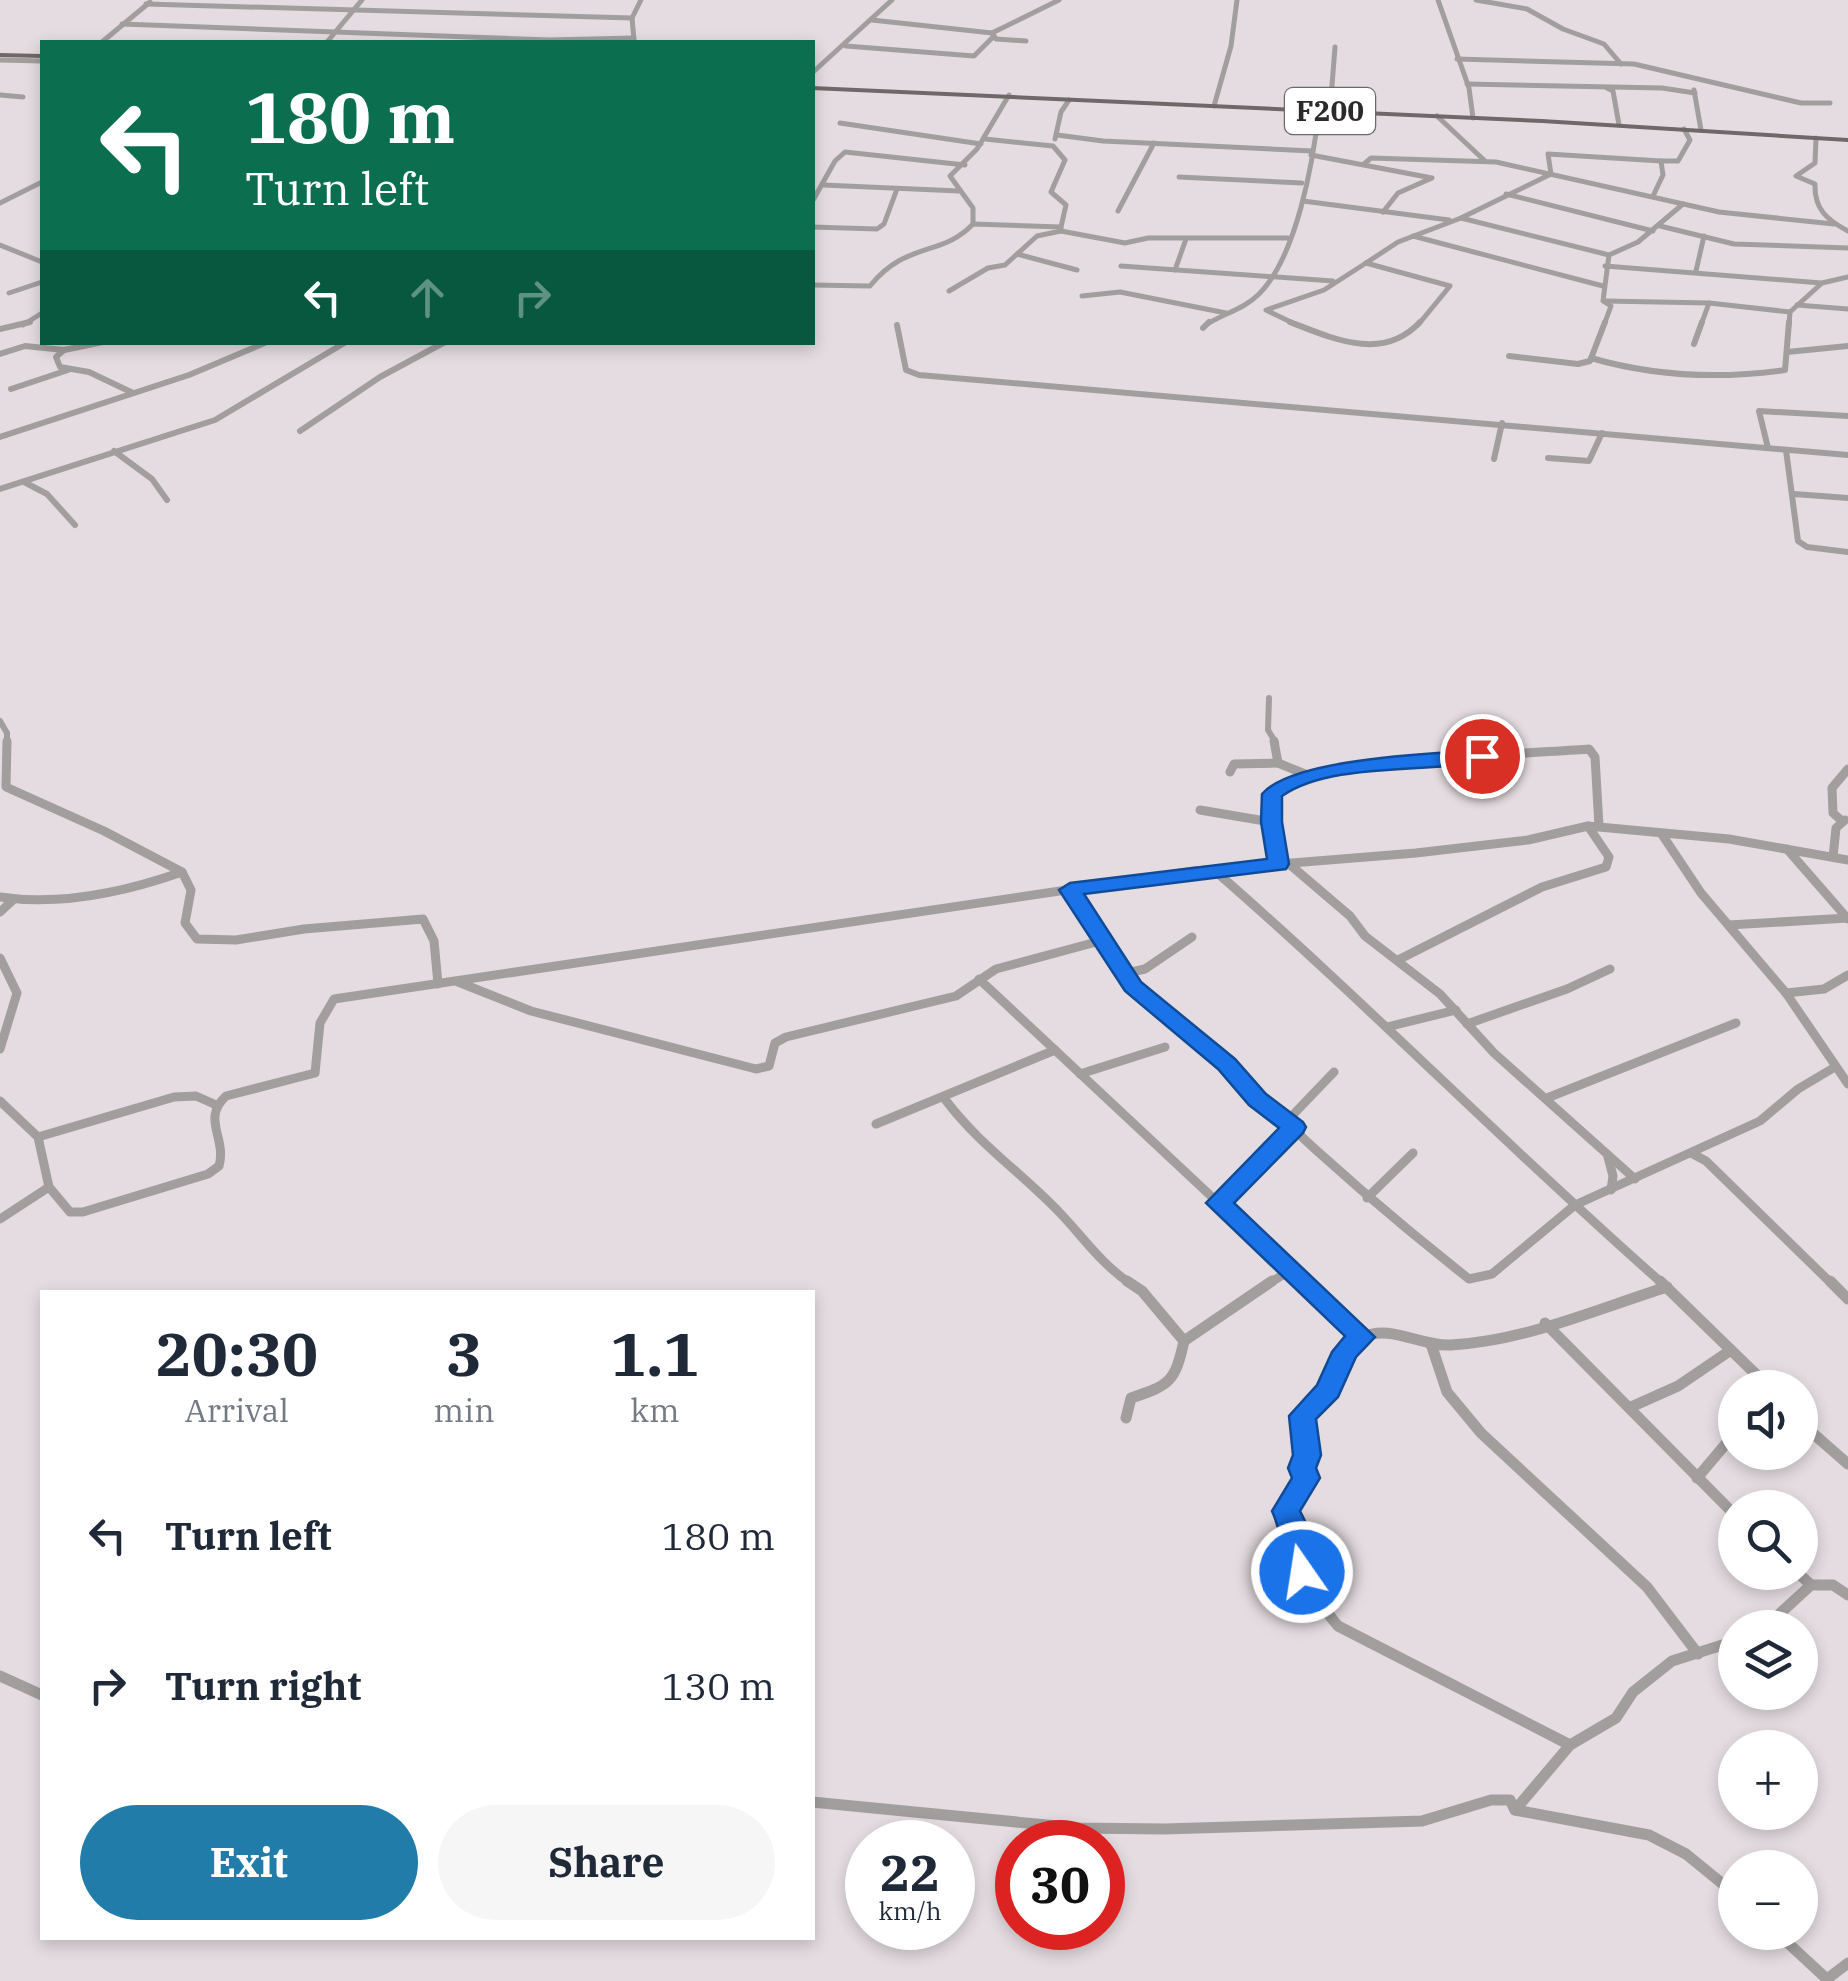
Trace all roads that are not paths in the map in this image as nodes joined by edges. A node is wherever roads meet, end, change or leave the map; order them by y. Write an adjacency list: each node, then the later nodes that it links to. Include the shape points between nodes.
1 (154, 0): 10 (street)
2 (228, 0): 11 (street)
3 (362, 0): 12 (street)
4 (640, 0): 13 (street)
5 (892, 0): 14 (street)
6 (1059, 0): 17 (street)
7 (1237, 0): 39 (street)
8 (1438, 0): 26 (street)
9 (1476, 0): 27 (street, via 1514,5 1582,33 1618,53)
10 (146, 4): 11 (street); 15 (street)
11 (224, 7): 12 (street)
12 (354, 11): 13 (street); 16 (street)
13 (632, 18): 20 (street)
14 (872, 20): 17 (street); 22 (street)
15 (122, 24): 16 (street); 18 (street)
16 (336, 32): 19 (street); 20 (street)
17 (993, 35): 21 (street); 22 (street, via 974,56)
18 (104, 40)
19 (329, 40)
20 (635, 40)
21 (1026, 41)
22 (846, 46): 28 (street)
23 (1335, 48): 41 (street)
24 (0, 58): 25 (main road)
25 (40, 59)
26 (1457, 60): 27 (street); 30 (street)
27 (1622, 64): 29 (street)
28 (815, 71)
29 (1700, 79): 33 (street); 38 (street, via 1802,104)
30 (1467, 84): 31 (street); 43 (street)
31 (1605, 87): 33 (street); 45 (street, via 1613,91)
32 (815, 88): 36 (main road, F200)
33 (1694, 93): 47 (street)
34 (0, 95): 35 (street)
35 (23, 96)
36 (1009, 96): 37 (main road, F200); 51 (street)
37 (1069, 100): 39 (main road, F200); 48 (street)
38 (1830, 103)
39 (1214, 106): 40 (main road, F200)
40 (1319, 110): 41 (main road, F200); 54 (street, via 1320,132)
41 (1330, 111): 42 (main road, F200)
42 (1437, 116): 43 (main road, F200); 55 (street)
43 (1473, 118): 45 (main road, F200)
44 (840, 123): 51 (street)
45 (1619, 125): 46 (main road, F200)
46 (1684, 129): 47 (main road, F200); 56 (street, via 1690,140 1678,161)
47 (1701, 130): 49 (main road, F200)
48 (1057, 135): 52 (street); 53 (street)
49 (1816, 138): 50 (main road, F200); 79 (street, via 1815,163 1796,176 1815,184 1815,207)
50 (1848, 140)
51 (983, 142): 53 (street); 58 (street)
52 (1154, 144): 54 (street); 74 (street)
53 (1053, 146): 82 (street, via 1065,160 1050,192 1066,205)
54 (1311, 153): 57 (street); 62 (street)
55 (1486, 161): 57 (street, via 1370,158); 59 (street)
56 (1662, 161): 59 (street, via 1548,154); 69 (street)
57 (1364, 164): 75 (street, via 1432,178 1404,187)
58 (965, 165): 63 (street, via 848,152); 65 (street, via 950,176)
59 (1551, 174): 67 (street); 69 (street)
60 (1178, 177): 62 (street)
61 (40, 183): 68 (street)
62 (1302, 183): 71 (street)
63 (823, 184): 64 (street); 70 (street)
64 (897, 189): 65 (street); 80 (street, via 877,229)
65 (959, 191): 78 (street)
66 (0, 194): 68 (street)
67 (1506, 194): 76 (street); 81 (street)
68 (13, 196): 72 (street)
69 (1653, 196): 73 (street)
70 (815, 197)
71 (1303, 201): 75 (street); 86 (street)
72 (0, 203)
73 (1682, 204): 79 (street); 81 (street)
74 (1118, 210)
75 (1383, 212): 77 (street)
76 (1461, 218): 77 (street); 91 (street)
77 (1451, 220): 84 (street)
78 (974, 224): 82 (street); 104 (street, via 950,243 892,260 865,287)
79 (1834, 224): 83 (street)
80 (815, 227)
81 (1657, 228): 85 (street); 91 (street)
82 (1061, 229): 87 (street, via 1125,243); 90 (street, via 1037,236)
83 (1848, 232)
84 (1413, 236): 93 (street); 105 (street)
85 (1704, 236): 89 (street, via 1734,244); 98 (street)
86 (1288, 238): 87 (street); 99 (street)
87 (1186, 240): 97 (street)
88 (0, 245): 92 (street)
89 (1848, 248)
90 (1017, 254): 96 (street); 106 (street)
91 (1609, 255): 95 (street)
92 (40, 261)
93 (1364, 262): 101 (street); 101 (street, via 1450,286 1398,342 1381,346 1302,327 1266,310)
94 (1121, 266): 97 (street)
95 (1605, 266): 98 (street); 105 (street)
96 (1078, 270)
97 (1175, 270): 99 (street)
98 (1696, 271): 103 (street)
99 (1272, 274): 101 (street); 114 (street, via 1264,289)
100 (1848, 276): 103 (street)
101 (1333, 282)
102 (40, 283): 107 (street)
103 (1822, 283): 111 (street)
104 (815, 286)
105 (1603, 286): 109 (street)
106 (949, 290)
107 (9, 293)
108 (1082, 296): 114 (street, via 1120,292)
109 (1602, 300): 110 (street); 129 (street, via 1611,306)
110 (1708, 303): 113 (street); 119 (street)
111 (1796, 305): 112 (street); 113 (street)
112 (1848, 309)
113 (1790, 312): 126 (street)
114 (1231, 314): 117 (street)
115 (40, 315): 118 (street)
116 (897, 325): 134 (street, via 906,370 919,375)
117 (1203, 328)
118 (0, 330)
119 (1694, 344)
120 (88, 345): 125 (street)
121 (261, 345): 132 (street)
122 (341, 345): 139 (street, via 229,414)
123 (439, 345): 135 (street)
124 (1848, 346): 126 (street)
125 (64, 350): 127 (street, via 25,346); 130 (street, via 57,362)
126 (1787, 352): 129 (street, via 1785,370 1748,375)
127 (0, 354)
128 (1509, 356): 129 (street, via 1578,364)
129 (1591, 358)
130 (70, 369): 131 (street); 132 (street)
131 (11, 389)
132 (133, 392): 137 (street)
133 (1848, 416): 138 (street, via 1759,411)
134 (1502, 423): 136 (street); 143 (street)
135 (300, 431)
136 (1602, 433): 138 (street); 142 (street, via 1589,461)
137 (0, 436)
138 (1768, 448): 140 (street)
139 (114, 450): 144 (street); 148 (street)
140 (1786, 450): 141 (street); 146 (street)
141 (1848, 454)
142 (1548, 458)
143 (1494, 459)
144 (24, 482): 145 (street); 149 (street, via 47,494)
145 (0, 490)
146 (1794, 494): 147 (street); 150 (street, via 1800,544)
147 (1848, 498)
148 (167, 500)
149 (75, 525)
150 (1848, 552)
151 (1268, 698): 153 (street)
152 (0, 721): 168 (street, via 7,733 6,787)
153 (1278, 763): 155 (street, via 1243,761); 156 (street)
154 (1848, 769): 158 (street, via 1832,788 1834,813)
155 (1230, 772)
156 (1310, 776): 159 (street, via 1272,794); 161 (street, via 1589,748)
157 (1200, 810): 159 (street)
158 (1845, 820): 164 (street, via 1836,828)
159 (1271, 822): 166 (street)
160 (1588, 826): 161 (street); 166 (street, via 1515,842); 178 (street, via 1610,857 1606,867 1542,887)
161 (1599, 826): 162 (street)
162 (1661, 834): 163 (street); 174 (street)
163 (1787, 849): 164 (street); 173 (street)
164 (1833, 857): 165 (street)
165 (1848, 860)
166 (1283, 864): 167 (street); 178 (street)
167 (1214, 870): 169 (street); 189 (street)
168 (182, 872): 171 (street, via 85,895); 184 (street, via 191,890 185,923 197,939 423,919 434,941)
169 (1070, 890): 176 (street); 183 (street)
170 (0, 897): 171 (street)
171 (14, 900): 172 (street)
172 (0, 912)
173 (1848, 918): 174 (street)
174 (1728, 925): 185 (street)
175 (1192, 937): 180 (street, via 1145,969)
176 (1100, 941): 180 (street); 182 (street, via 1048,952)
177 (0, 958): 191 (street, via 17,993)
178 (1398, 960): 186 (street)
179 (1610, 969): 188 (street)
180 (1122, 974): 202 (street)
181 (1848, 975): 185 (street, via 1824,989)
182 (980, 979): 183 (street, via 956,996 786,1038 775,1043 769,1066 756,1069 532,1011); 192 (street)
183 (458, 982): 184 (street)
184 (438, 984): 200 (street, via 334,999 320,1020 315,1073)
185 (1786, 993): 193 (street)
186 (1456, 1010): 188 (street); 189 (street)
187 (1736, 1023): 198 (street)
188 (1468, 1024): 198 (street)
189 (1387, 1027): 212 (street)
190 (1165, 1047): 195 (street)
191 (0, 1049)
192 (1055, 1050): 195 (street); 197 (street)
193 (1835, 1067): 196 (street); 205 (street, via 1760,1121)
194 (1334, 1072): 202 (street)
195 (1080, 1074): 211 (street)
196 (1848, 1084)
197 (944, 1098): 201 (street); 219 (street, via 971,1134 1059,1212 1104,1267 1142,1291)
198 (1546, 1098): 206 (street)
199 (0, 1101): 203 (street)
200 (214, 1104): 203 (street, via 174,1097); 208 (street, via 210,1114 223,1161 208,1174 84,1212 70,1212)
201 (876, 1124)
202 (1290, 1124): 210 (street); 211 (street)
203 (38, 1137): 208 (street)
204 (1413, 1153): 210 (street)
205 (1691, 1153): 207 (street); 216 (street)
206 (1608, 1154): 207 (street); 209 (street)
207 (1635, 1179): 209 (street)
208 (49, 1186): 213 (street)
209 (1611, 1190): 212 (street)
210 (1367, 1198): 212 (street, via 1462,1276 1478,1280 1525,1250)
211 (1219, 1203): 214 (street)
212 (1575, 1205): 215 (street)
213 (0, 1218)
214 (1291, 1270): 218 (street); 219 (street)
215 (1667, 1287): 217 (street); 221 (street)
216 (1848, 1299)
217 (1545, 1323): 220 (street); 223 (street)
218 (1362, 1337): 220 (street, via 1384,1332); 238 (street, via 1302,1416 1306,1478 1286,1511 1308,1586 1338,1626)
219 (1184, 1342): 224 (street, via 1178,1370 1166,1386 1131,1398)
220 (1431, 1344): 235 (street, via 1446,1392 1481,1434 1646,1588)
221 (1731, 1350): 222 (street); 223 (street, via 1678,1386)
222 (1752, 1370)
223 (1631, 1407): 228 (street)
224 (1126, 1418)
225 (1818, 1438): 227 (street)
226 (1718, 1453): 228 (street)
227 (1848, 1464)
228 (1696, 1478): 229 (street)
229 (1718, 1499)
230 (1818, 1585): 232 (street)
231 (1806, 1590): 233 (street)
232 (1848, 1595)
233 (1784, 1610)
234 (1718, 1646): 235 (street)
235 (1698, 1654): 238 (street, via 1672,1661 1633,1692 1616,1718)
236 (0, 1676): 237 (street)
237 (40, 1694)
238 (1570, 1745): 240 (street)
239 (815, 1802): 240 (street, via 1146,1829 1422,1821 1491,1800 1510,1800)
240 (1515, 1810): 241 (street, via 1649,1835)
241 (1718, 1880)
242 (1796, 1950): 244 (street)
243 (1848, 1962): 244 (street)
244 (1828, 1980)

